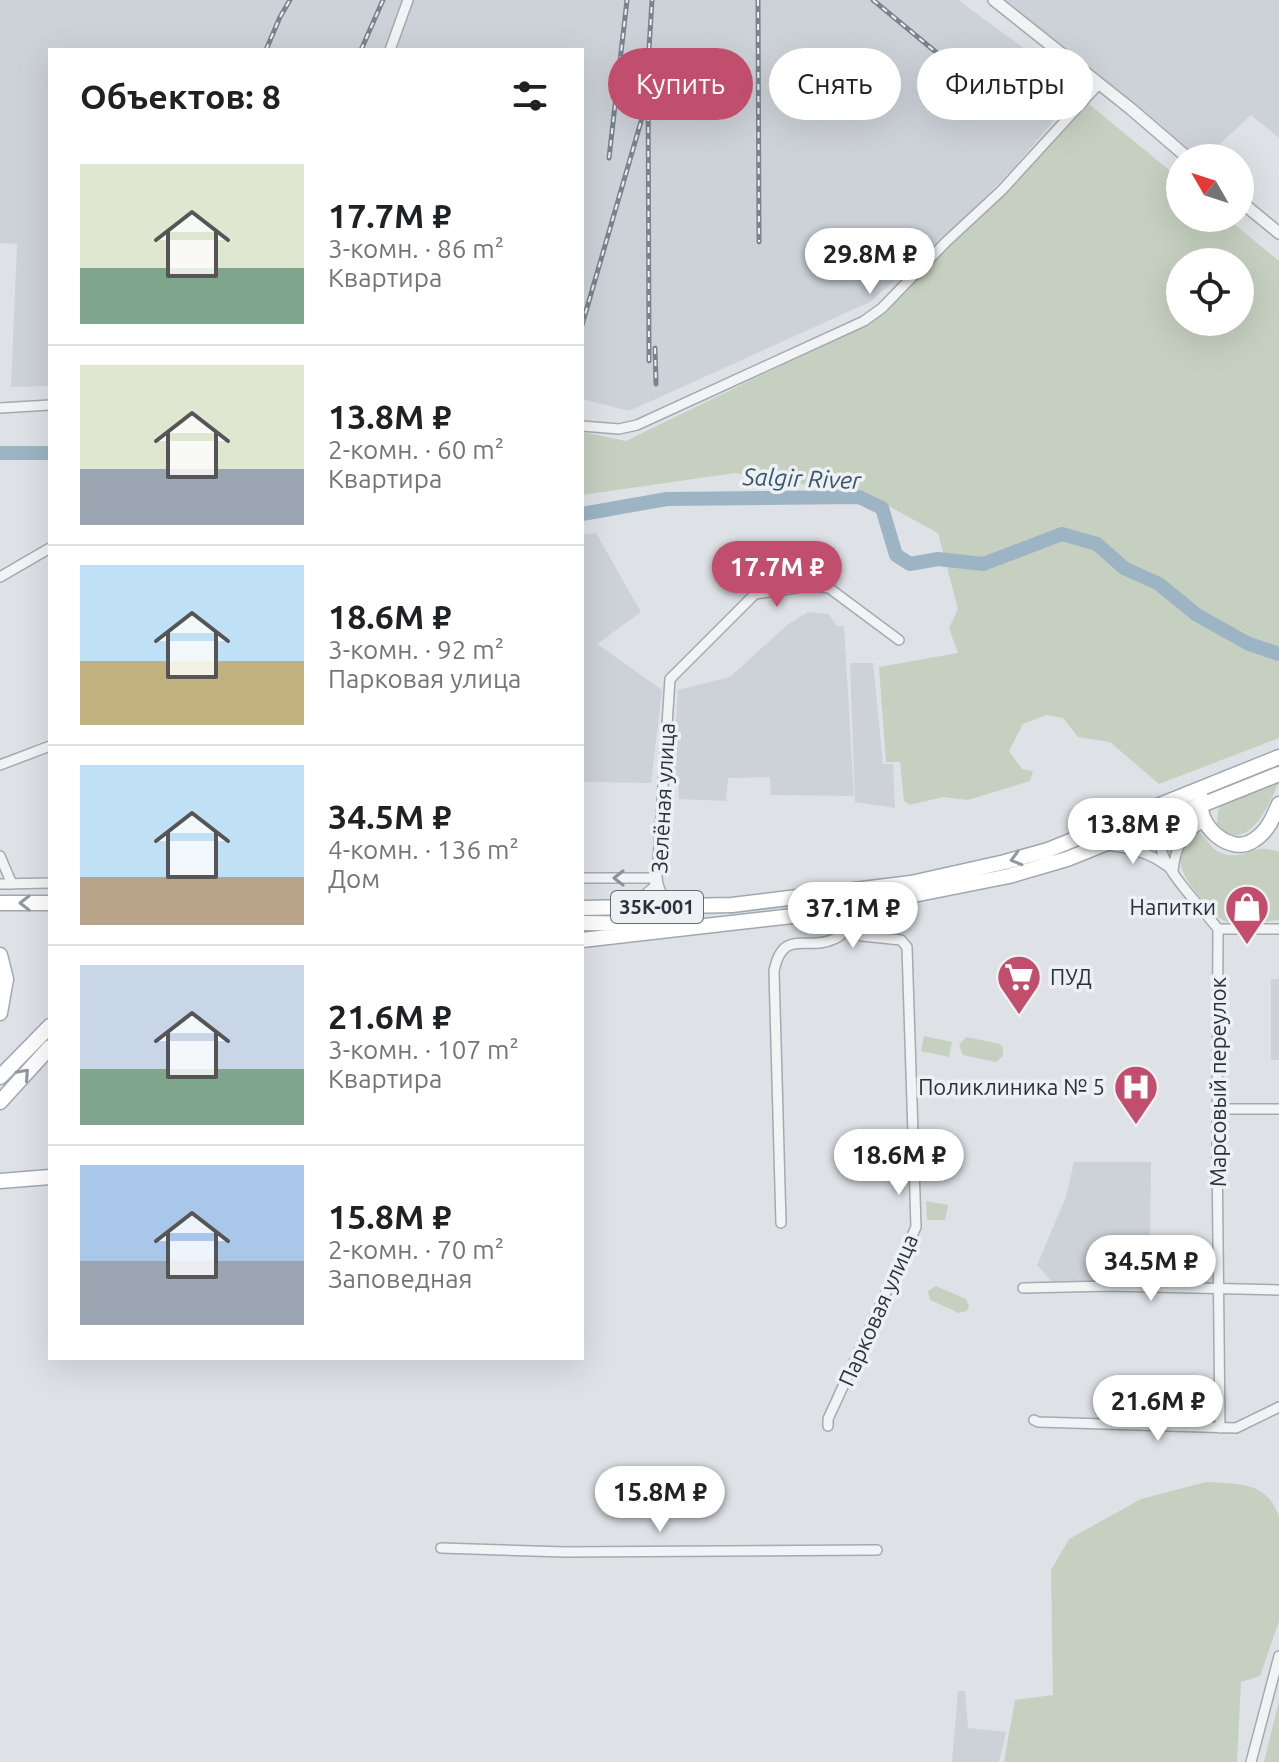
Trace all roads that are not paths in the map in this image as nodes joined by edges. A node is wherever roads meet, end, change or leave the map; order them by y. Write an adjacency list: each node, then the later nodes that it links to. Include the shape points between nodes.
1 (408, 0): 3 (street)
2 (994, 0): 4 (street)
3 (391, 48)
4 (1098, 85): 5 (street); 10 (street, via 1002,190 864,321 637,425)
5 (1172, 144)
6 (1254, 212): 7 (street)
7 (1279, 233)
8 (48, 405): 9 (street)
9 (0, 408)
10 (584, 426)
11 (48, 549): 12 (street)
12 (0, 577)
13 (899, 640): 26 (street, Зелёная улица, via 829,588 755,594 670,679)
14 (48, 747): 16 (street)
15 (1277, 764): 17 (main road); 19 (main road, 35К-001); 30 (main road, 35К-001, one-way to 30, via 1048,850 911,883)
16 (0, 765)
17 (1216, 788): 19 (main road); 20 (street, via 1185,803)
18 (1279, 804): 21 (main road, via 1264,831 1247,844 1227,842)
19 (1200, 806): 20 (main road, 35К-001); 21 (main road)
20 (1171, 818): 22 (main road, 35К-001); 24 (street, via 1161,848)
21 (1206, 822): 24 (street, via 1192,828 1178,845)
22 (1099, 845): 24 (street, via 1135,849); 35 (main road, 35К-001, via 1009,876)
23 (0, 856): 29 (street)
24 (1173, 871): 39 (street)
25 (584, 878): 26 (street, one-way to 25)
26 (658, 882): 30 (street, Зелёная улица, via 660,893 676,901); 34 (street)
27 (48, 883): 29 (street)
28 (0, 884): 29 (street)
29 (12, 884)
30 (824, 895): 34 (main road, Зелёная улица / 35К-001)
31 (0, 903): 32 (main road, one-way to 31)
32 (48, 903)
33 (584, 908): 34 (main road, Зелёная улица / 35К-001)
34 (628, 908)
35 (828, 912): 37 (main road, 35К-001); 38 (street, Парковая улица)
36 (584, 923): 37 (main road, 35К-001)
37 (702, 925): 41 (main road)
38 (849, 927): 54 (street, via 833,940 794,943 777,956); 60 (street, Парковая улица, via 862,936 901,940 907,947 916,1227)
39 (1218, 929): 40 (street); 48 (street, Марсовый переулок)
40 (1279, 929)
41 (584, 940)
42 (0, 955): 43 (main road, via 6,979)
43 (0, 1013)
44 (48, 1028): 46 (main road)
45 (48, 1049): 47 (main road, one-way to 45)
46 (0, 1077)
47 (0, 1102)
48 (1218, 1109): 49 (street); 56 (street, Марсовый переулок)
49 (1274, 1109)
50 (48, 1170): 51 (main road)
51 (0, 1174)
52 (48, 1177): 53 (main road)
53 (0, 1181)
54 (781, 1223)
55 (1023, 1288): 56 (street)
56 (1219, 1289): 57 (street); 61 (street, Марсовый переулок)
57 (1279, 1290)
58 (1279, 1407): 61 (street, via 1236,1428)
59 (1034, 1420): 61 (street)
60 (828, 1426)
61 (1220, 1428)
62 (441, 1548): 63 (street)
63 (877, 1550)
64 (1279, 1656): 65 (street)
65 (1251, 1762)

